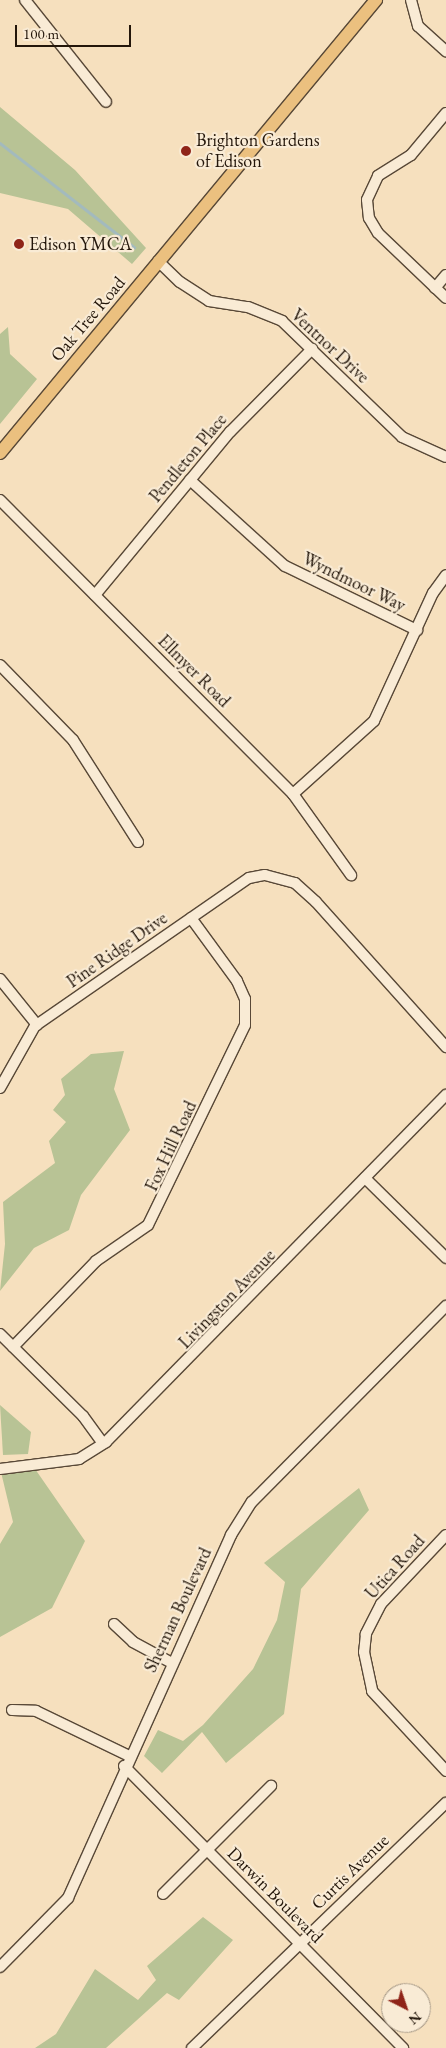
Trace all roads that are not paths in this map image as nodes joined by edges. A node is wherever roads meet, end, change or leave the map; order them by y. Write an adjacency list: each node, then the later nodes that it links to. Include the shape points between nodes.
1 (25, 0): 5 (street)
2 (376, 0): 7 (main road, Oak Tree Road)
3 (411, 0): 4 (street, via 418,26)
4 (446, 51)
5 (106, 102)
6 (446, 113): 9 (street, via 411,155 378,176 367,200 369,218 378,233)
7 (158, 261): 11 (street, Ventnor Drive, via 196,294 269,314); 12 (main road, Oak Tree Road)
8 (446, 275): 9 (street)
9 (435, 288): 10 (street)
10 (446, 298)
11 (312, 349): 13 (street, Ventnor Drive, via 412,444); 14 (street, Pendleton Place, via 269,388)
12 (0, 453)
13 (446, 457)
14 (190, 480): 17 (street, Pendleton Place); 18 (street, Wyndmoor Way, via 285,566)
15 (0, 500): 17 (street, Ellmyer Road)
16 (446, 575): 18 (street)
17 (95, 595): 20 (street, Ellmyer Road)
18 (417, 630): 20 (street, via 374,721)
19 (0, 665): 21 (street, via 72,740)
20 (293, 794): 22 (street, Ellmyer Road)
21 (138, 842)
22 (351, 875)
23 (191, 918): 25 (street, Pine Ridge Drive); 26 (street, Pine Ridge Drive, via 249,878 281,877 295,883 338,924); 33 (street, Fox Hill Road, via 237,981 245,999 245,1025 148,1224 96,1261)
24 (0, 979): 25 (street)
25 (37, 1025): 27 (street, Pine Ridge Drive, via 16,1054)
26 (446, 1047)
27 (0, 1088)
28 (446, 1095): 29 (street, Livingston Avenue)
29 (365, 1178): 30 (street); 34 (street, Livingston Avenue, via 135,1417)
30 (446, 1258)
31 (446, 1306): 38 (street, Sherman Boulevard, via 252,1502 230,1535)
32 (0, 1334): 33 (street)
33 (13, 1347): 34 (street, via 83,1416)
34 (103, 1444): 35 (street, Livingston Avenue, via 79,1459)
35 (0, 1469)
36 (445, 1537): 41 (street, Utica Road, via 372,1618 364,1659 372,1691)
37 (114, 1624): 38 (street, via 133,1642)
38 (172, 1663): 40 (street, Sherman Boulevard)
39 (12, 1710): 40 (street, Darwin Boulevard, via 36,1711)
40 (126, 1761): 44 (street, Darwin Boulevard); 47 (street, Sherman Boulevard, via 68,1898)
41 (446, 1771)
42 (270, 1786): 44 (street)
43 (446, 1804): 46 (street, Curtis Avenue)
44 (207, 1850): 45 (street); 46 (street, Darwin Boulevard)
45 (163, 1894)
46 (299, 1943): 48 (street, Curtis Avenue); 49 (street, Darwin Boulevard)
47 (0, 1967)
48 (192, 2048)
49 (403, 2048)

